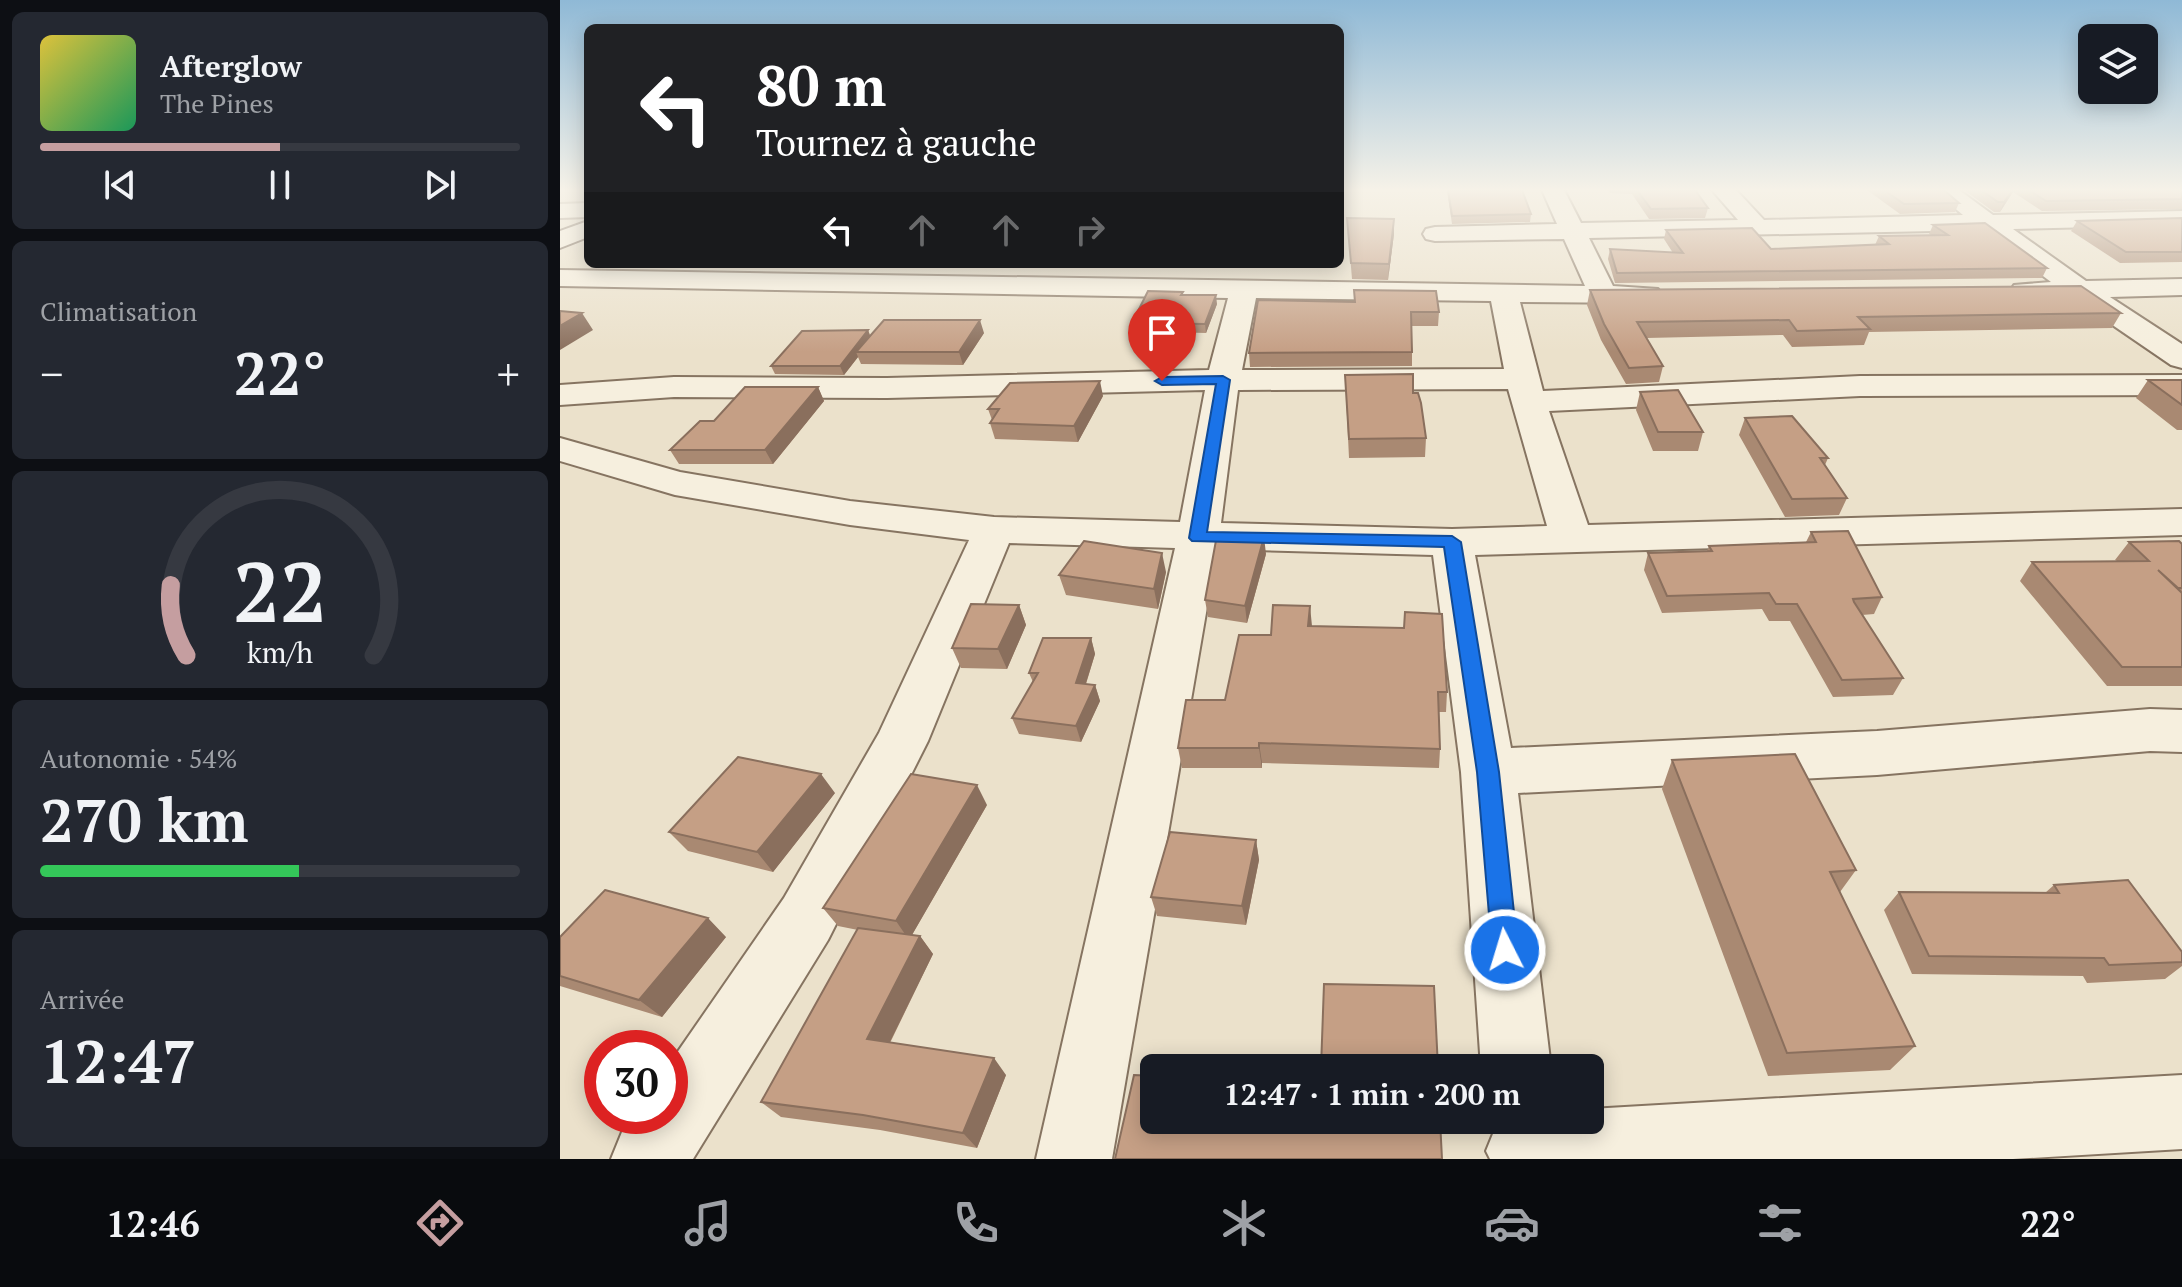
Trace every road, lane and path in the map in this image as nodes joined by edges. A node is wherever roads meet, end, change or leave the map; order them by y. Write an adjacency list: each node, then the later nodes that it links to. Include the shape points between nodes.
1 (1578, 244): 12 (street)
2 (2017, 244): 9 (street)
3 (843, 268): 6 (street)
4 (1025, 276): 6 (street); 8 (street)
5 (560, 278): 6 (street)
6 (824, 283)
7 (2182, 287): 9 (street)
8 (1244, 289): 11 (street); 15 (street)
9 (2080, 290): 10 (street); 14 (street)
10 (2001, 291)
11 (1504, 293): 12 (street); 17 (street)
12 (1603, 295): 13 (street)
13 (1682, 295)
14 (2182, 358)
15 (1223, 380): 17 (street); 18 (street, via 674,387); 22 (street)
16 (2182, 385): 17 (street)
17 (1526, 390): 23 (street)
18 (560, 395)
19 (560, 449): 21 (street, via 675,483 850,513)
20 (2182, 522): 23 (street)
21 (994, 530): 22 (street); 30 (street, via 902,741 806,919)
22 (1198, 538): 24 (street); 31 (street)
23 (1572, 539): 24 (street)
24 (1452, 542): 26 (street)
25 (2182, 731): 26 (street)
26 (1488, 772): 27 (street)
27 (1515, 1054)
28 (2182, 1112): 29 (street)
29 (1524, 1143)
30 (649, 1159)
31 (1074, 1159)

